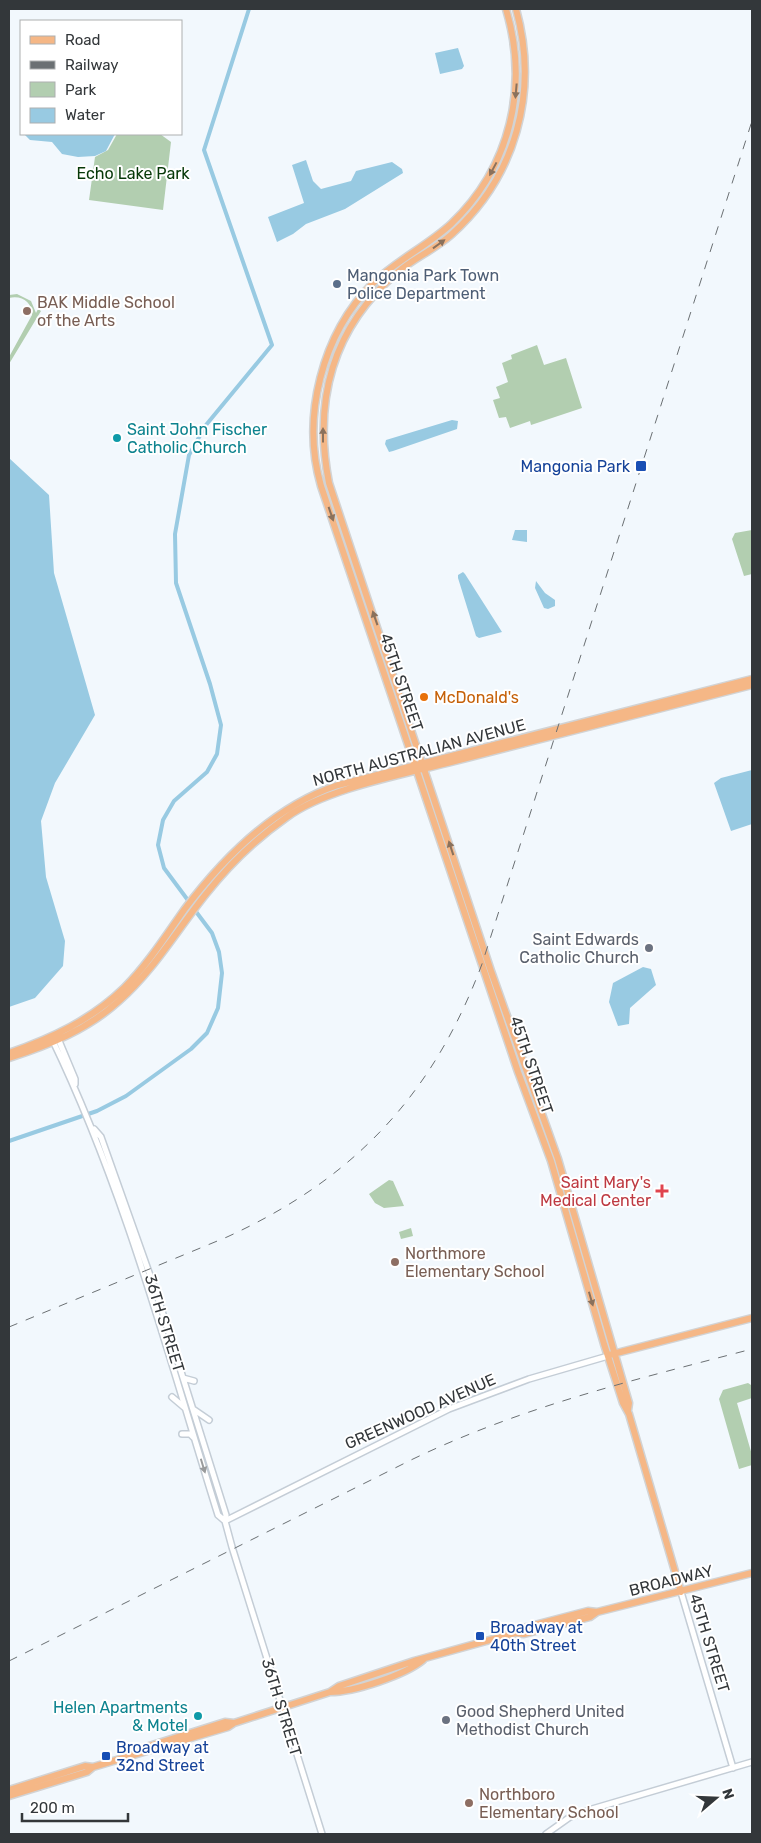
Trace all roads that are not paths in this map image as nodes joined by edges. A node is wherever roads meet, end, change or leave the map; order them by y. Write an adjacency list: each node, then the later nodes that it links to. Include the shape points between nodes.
1 (506, 9): 3 (main road, 45TH STREET)
2 (516, 9): 4 (main road, 45TH STREET)
3 (517, 65): 4 (main road); 8 (main road, 45TH STREET, one-way to 8, via 512,115 502,147 485,183 451,224 390,268 364,293 331,346 318,390 314,439 319,478)
4 (525, 73): 8 (main road, 45TH STREET, one-way to 4, via 329,483 323,448 325,399 329,377 344,339 371,298 399,271 451,235 498,178 521,116)
5 (752, 679): 7 (main road, NORTH AUSTRALIAN AVENUE)
6 (752, 685): 7 (main road, NORTH AUSTRALIAN AVENUE)
7 (633, 713): 8 (main road, NORTH AUSTRALIAN AVENUE)
8 (420, 767): 9 (main road, NORTH AUSTRALIAN AVENUE, via 338,785 299,802 237,850 124,988); 14 (main road, 45TH STREET, via 558,1158 596,1286)
9 (55, 1039): 10 (main road, NORTH AUSTRALIAN AVENUE); 11 (main road, NORTH AUSTRALIAN AVENUE); 12 (street, 36TH STREET, via 76,1079 74,1084)
10 (9, 1053)
11 (9, 1058)
12 (94, 1129): 15 (street, 36TH STREET, via 101,1137 127,1206); 18 (street, 36TH STREET, via 152,1297)
13 (752, 1318): 14 (main road, GREENWOOD AVENUE)
14 (611, 1355): 23 (street, GREENWOOD AVENUE, via 529,1379 449,1409); 25 (main road, 45TH STREET)
15 (183, 1378): 16 (street); 19 (street, 36TH STREET)
16 (194, 1381)
17 (172, 1397): 18 (street)
18 (185, 1408): 22 (street, 36TH STREET)
19 (192, 1409): 20 (street); 23 (street, 36TH STREET, via 226,1515)
20 (209, 1420)
21 (182, 1434): 22 (street, via 190,1434)
22 (194, 1438): 23 (street, 36TH STREET, one-way to 23, via 218,1515)
23 (225, 1522): 26 (street, 36TH STREET)
24 (752, 1574): 25 (main road, BROADWAY)
25 (681, 1592): 26 (main road, BROADWAY, via 523,1628 414,1661); 29 (street, 45TH STREET)
26 (282, 1708): 28 (main road, BROADWAY, via 234,1722 228,1728); 32 (street, 36TH STREET)
27 (752, 1762): 29 (street)
28 (93, 1767): 30 (main road, BROADWAY, via 85,1766); 31 (main road, BROADWAY)
29 (733, 1768): 33 (street, via 592,1809 570,1817)
30 (9, 1790)
31 (9, 1796)
32 (322, 1834)
33 (546, 1834)

